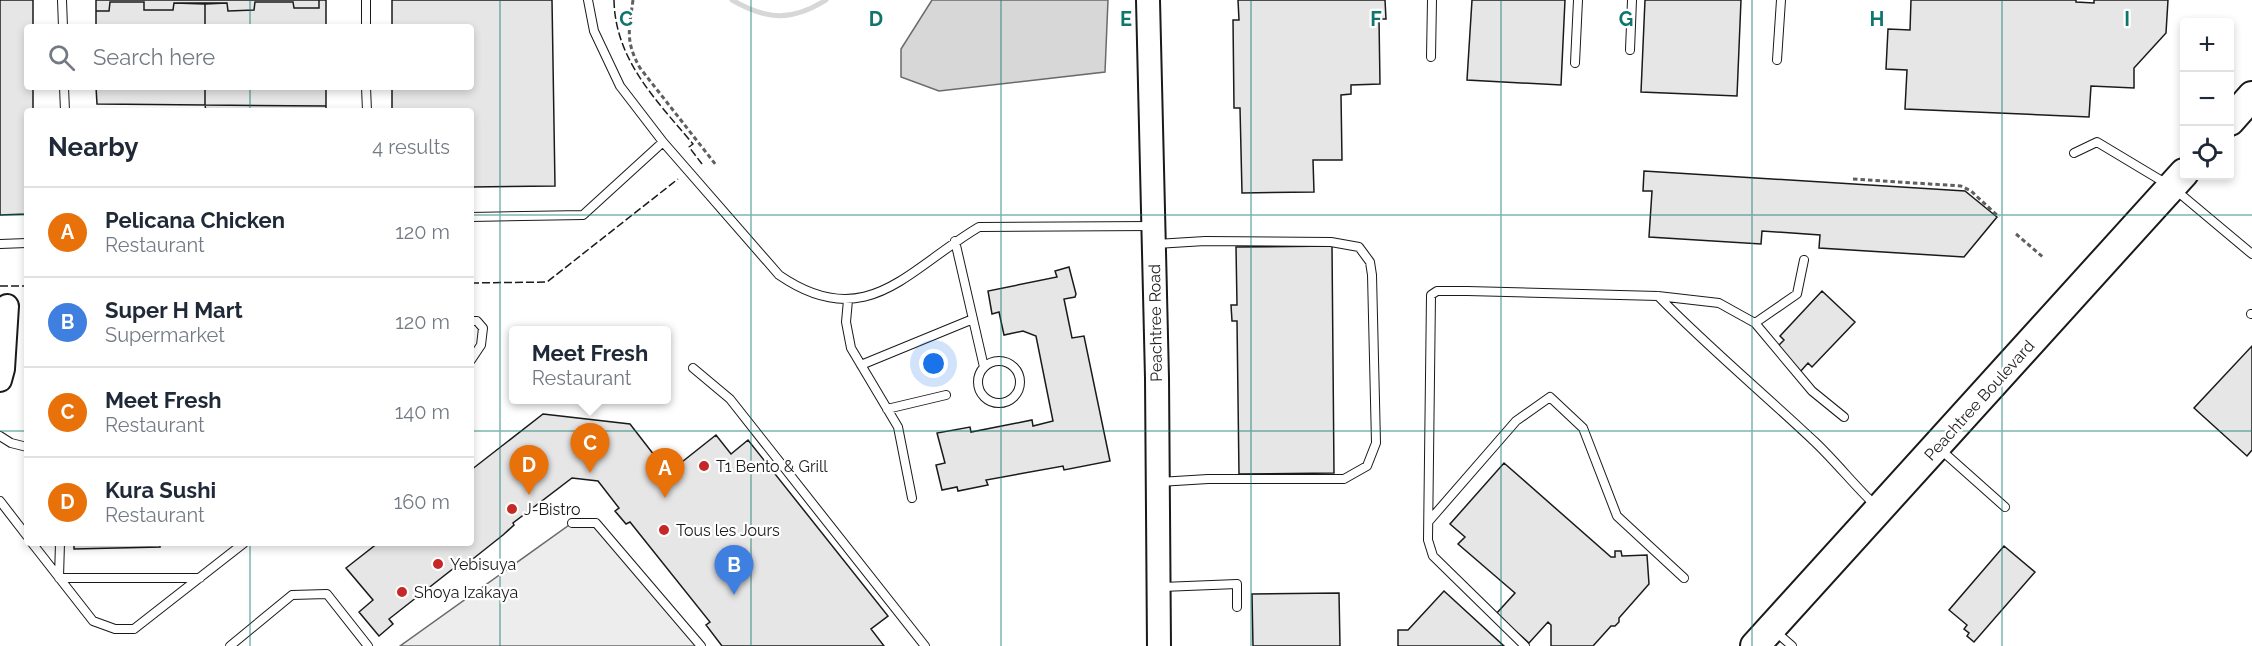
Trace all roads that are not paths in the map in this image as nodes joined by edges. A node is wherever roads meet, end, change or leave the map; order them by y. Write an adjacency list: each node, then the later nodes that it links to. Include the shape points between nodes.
1 (62, 0): 9 (lane)
2 (366, 0): 10 (lane)
3 (588, 0): 21 (lane, via 594,31 620,86)
4 (1148, 0): 25 (street, Peachtree Road)
5 (1432, 0): 12 (lane)
6 (1578, 0): 14 (lane)
7 (1632, 0): 11 (lane)
8 (1781, 0): 13 (lane)
9 (63, 24)
10 (366, 24)
11 (1630, 50)
12 (1431, 57)
13 (1777, 60)
14 (1575, 63)
15 (64, 90): 18 (lane)
16 (366, 90): 19 (lane)
17 (2252, 96): 20 (highway)
18 (65, 108)
19 (367, 108)
20 (2234, 116)
21 (663, 142): 24 (lane, via 583,215); 32 (lane, via 779,274 798,288)
22 (2074, 153): 23 (lane, via 2097,142)
23 (2178, 180): 29 (lane); 47 (highway, Peachtree Boulevard)
24 (474, 217)
25 (1154, 235): 26 (lane, via 979,227); 48 (street, Peachtree Road); 48 (lane, via 1205,241 1330,242 1359,247 1370,262 1372,275 1376,443 1367,466 1344,478)
26 (955, 241): 32 (lane, via 896,284); 34 (lane)
27 (24, 243): 28 (lane)
28 (0, 244)
29 (2252, 254)
30 (1804, 260): 36 (lane, via 1797,294)
31 (1658, 296): 36 (lane, via 1719,303); 52 (lane, via 1818,444); 53 (lane, via 1467,291 1437,291 1431,295)
32 (848, 300): 38 (lane, via 846,322 851,348)
33 (7, 306): 41 (street)
34 (973, 319): 38 (lane); 39 (lane)
35 (474, 321): 37 (lane, via 483,328 481,345)
36 (1755, 323): 44 (lane, via 1812,391)
37 (474, 356)
38 (861, 365): 43 (lane)
39 (984, 367): 39 (lane, via 978,386 984,398 997,404 1016,395 1021,381 1016,368 1003,361)
40 (693, 368): 68 (lane, via 730,399)
41 (0, 380)
42 (946, 395): 43 (lane)
43 (887, 409): 49 (lane, via 898,427)
44 (1844, 417)
45 (0, 436): 46 (lane)
46 (24, 446)
47 (1938, 447): 51 (lane); 52 (highway, Peachtree Boulevard)
48 (1158, 482): 62 (street, Peachtree Road)
49 (912, 498)
50 (0, 501): 55 (lane)
51 (2005, 507)
52 (1881, 510): 64 (highway, Peachtree Boulevard)
53 (1429, 521): 61 (lane, via 1516,421 1550,397 1583,428 1617,516); 70 (lane, via 1428,540 1433,556)
54 (572, 523): 67 (lane, via 596,523)
55 (24, 532)
56 (34, 546): 59 (lane)
57 (60, 546): 59 (lane)
58 (240, 546): 60 (lane)
59 (59, 578): 60 (lane); 60 (lane, via 93,621 115,629 134,629)
60 (200, 578)
61 (1684, 578)
62 (1159, 587): 63 (lane, via 1237,584); 69 (street, Peachtree Road)
63 (1237, 607)
64 (1770, 642)
65 (230, 646): 66 (lane, via 292,595 327,594)
66 (368, 646)
67 (701, 646)
68 (925, 646)
69 (1159, 646)
70 (1525, 646)

